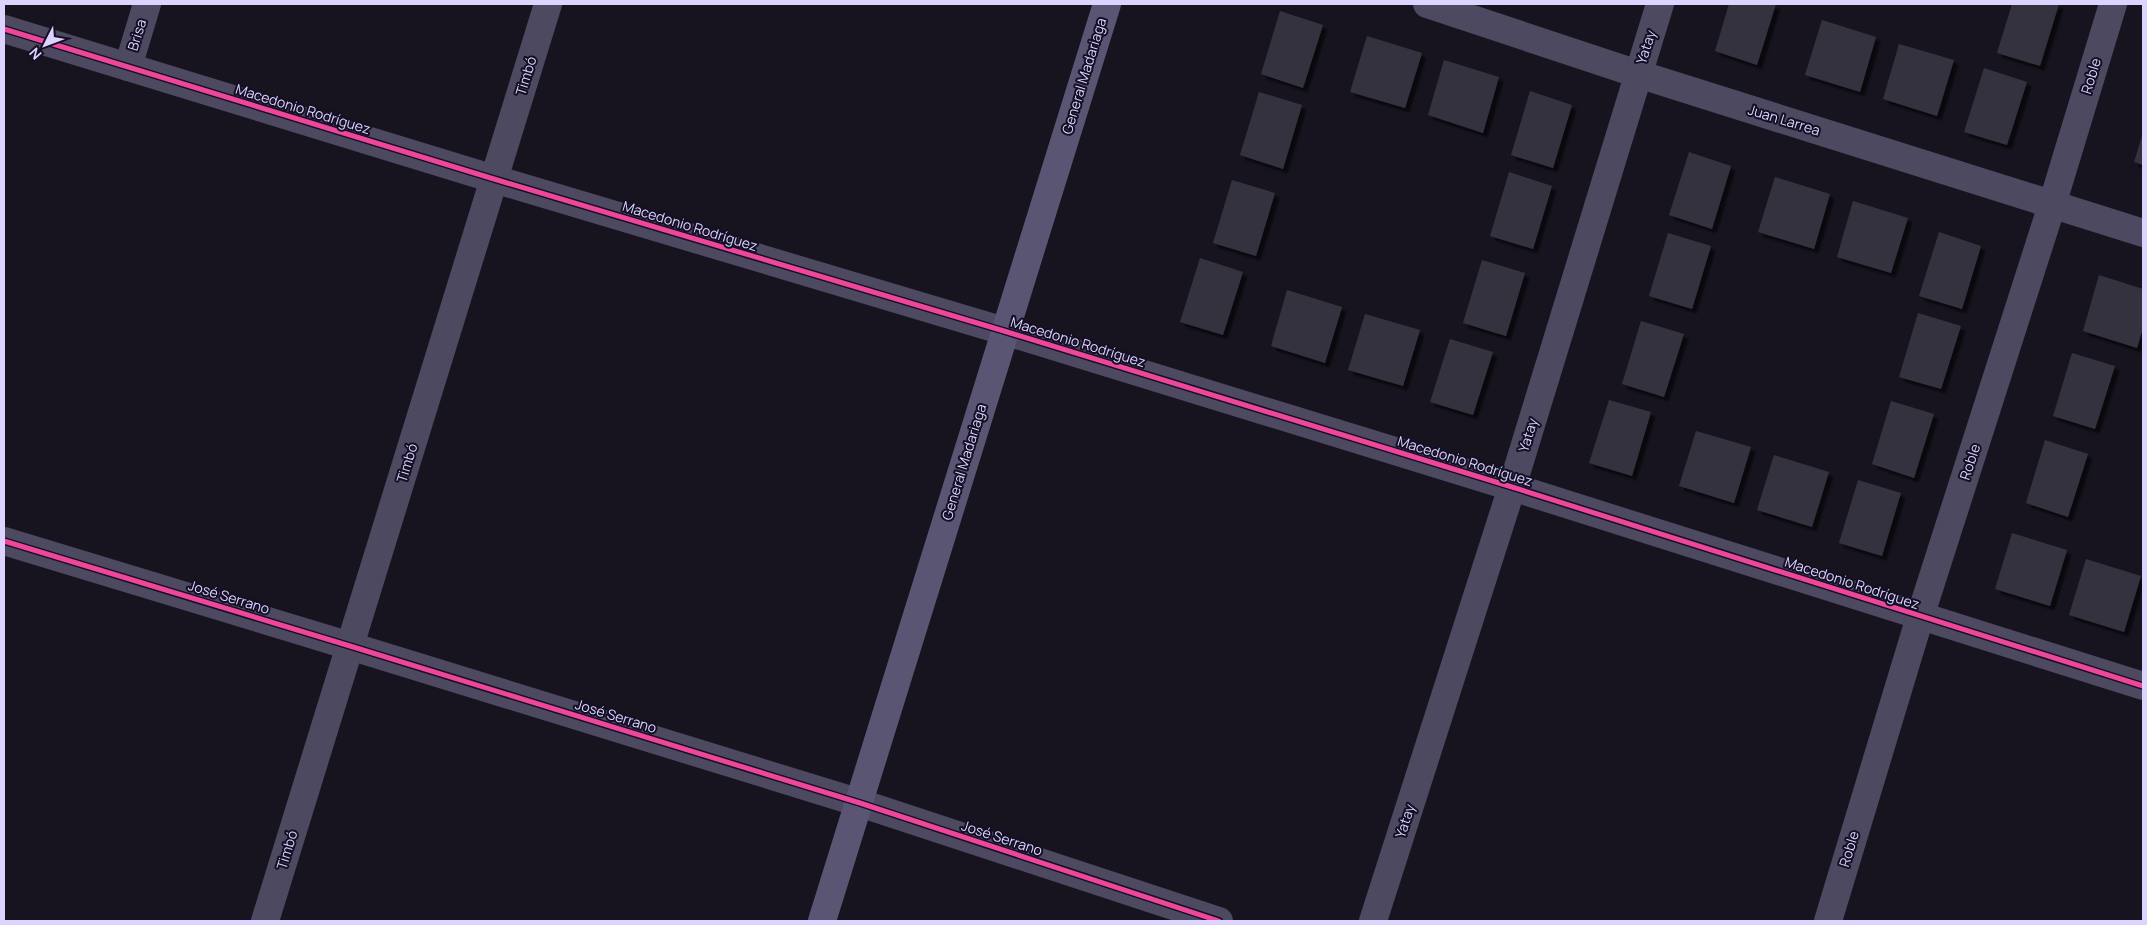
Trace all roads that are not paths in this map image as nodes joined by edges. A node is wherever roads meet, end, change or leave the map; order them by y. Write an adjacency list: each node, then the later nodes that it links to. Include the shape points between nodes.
1 (147, 4): 8 (street, Brisa)
2 (548, 4): 10 (street, Timbó)
3 (1107, 4): 13 (street, General Madariaga)
4 (1427, 4): 9 (street, Juan Larrea)
5 (1660, 4): 9 (street, Yatay)
6 (2113, 4): 11 (street, Roble)
7 (4, 29): 8 (street, Macedonio Rodríguez)
8 (128, 67): 10 (street, Macedonio Rodríguez)
9 (1638, 74): 11 (street, Juan Larrea); 14 (street, Yatay)
10 (494, 179): 13 (street, Macedonio Rodríguez); 17 (street, Timbó)
11 (2052, 205): 12 (street, Juan Larrea); 16 (street, Roble)
12 (2143, 233)
13 (1004, 331): 14 (street, Macedonio Rodríguez); 19 (street, General Madariaga)
14 (1512, 488): 16 (street, Macedonio Rodríguez); 23 (street, Yatay)
15 (4, 541): 17 (street, José Serrano)
16 (1920, 617): 18 (street, Macedonio Rodríguez); 24 (street, Roble)
17 (350, 646): 19 (street, José Serrano); 20 (street, Timbó)
18 (2143, 686)
19 (860, 804): 21 (street, General Madariaga); 22 (street, José Serrano)
20 (265, 921)
21 (822, 921)
22 (1219, 921)
23 (1373, 921)
24 (1828, 921)

